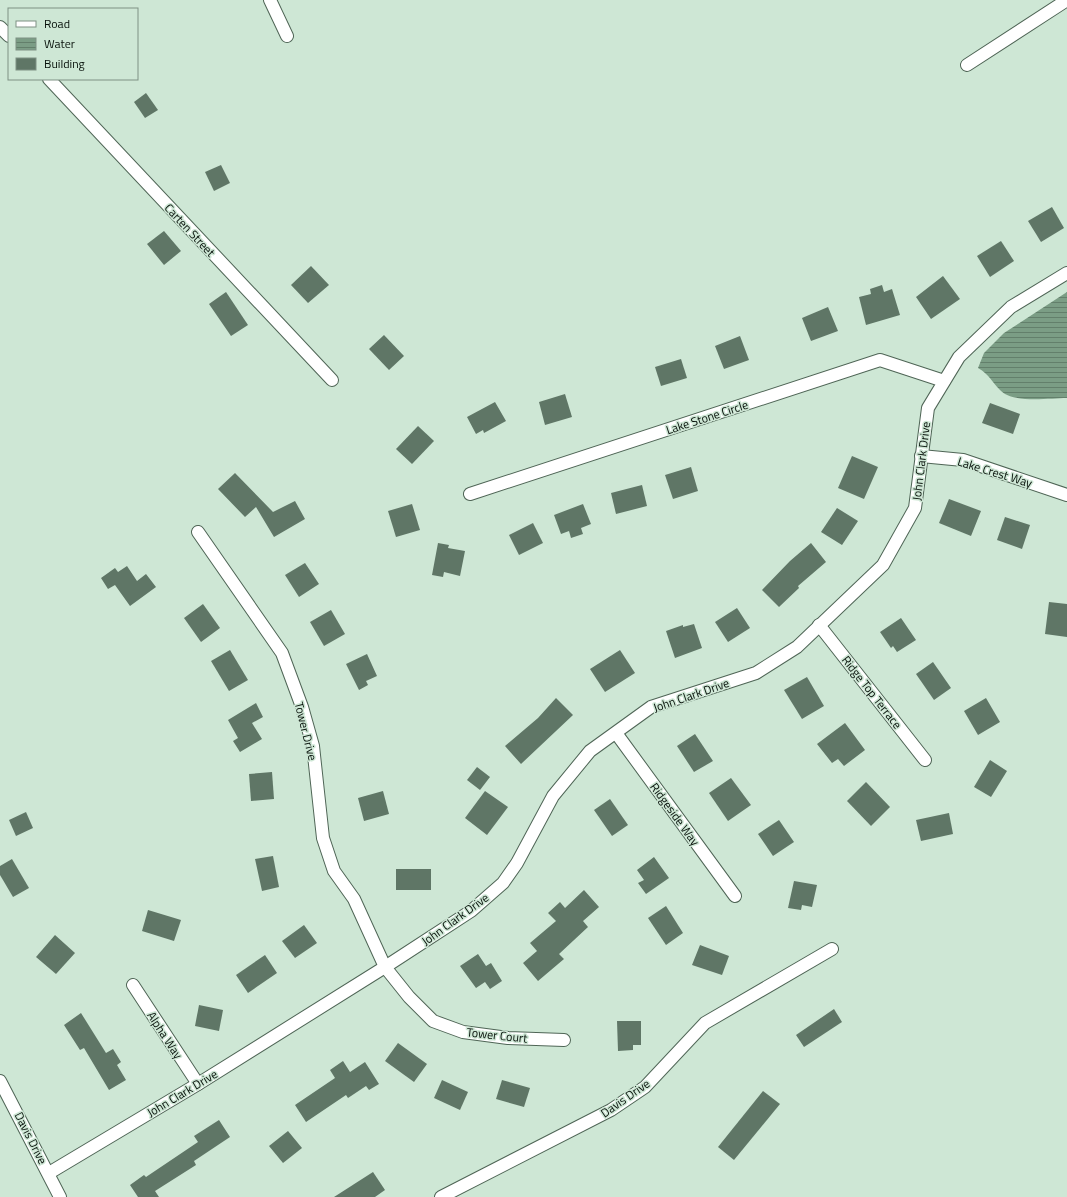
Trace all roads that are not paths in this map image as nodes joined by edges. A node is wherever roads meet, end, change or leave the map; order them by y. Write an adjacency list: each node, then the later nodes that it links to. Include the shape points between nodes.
1 (270, 0): 5 (street)
2 (1067, 0): 6 (street)
3 (0, 27): 4 (street)
4 (8, 35)
5 (287, 36)
6 (967, 65)
7 (50, 80): 9 (street, Carten Street)
8 (1067, 273): 10 (street, John Clark Drive, via 1011,307 959,357)
9 (332, 380)
10 (944, 381): 11 (street, John Clark Drive, via 928,408); 12 (street, Lake Stone Circle, via 880,360)
11 (922, 456): 13 (street, Lake Crest Way, via 963,460); 15 (street, John Clark Drive, via 915,508 883,565)
12 (470, 494)
13 (1067, 495)
14 (198, 532): 20 (street, Tower Drive, via 282,653 313,746 323,838 334,872 354,899)
15 (819, 625): 16 (street, John Clark Drive, via 797,647 756,673 651,707); 17 (street, Ridge Top Terrace)
16 (616, 733): 18 (street, Ridgeside Way); 20 (street, John Clark Drive, via 590,751 553,796 503,883 471,910)
17 (925, 760)
18 (735, 896)
19 (832, 949): 27 (street, Davis Drive, via 705,1023 645,1087 611,1110)
20 (385, 967): 22 (street, Tower Court, via 433,1021 463,1032 508,1038); 24 (street, John Clark Drive)
21 (133, 985): 24 (street, Alpha Way)
22 (564, 1040)
23 (0, 1081): 25 (street, Davis Drive)
24 (198, 1084): 25 (street, John Clark Drive)
25 (49, 1173): 26 (street, Davis Drive)
26 (60, 1197)
27 (441, 1197)

